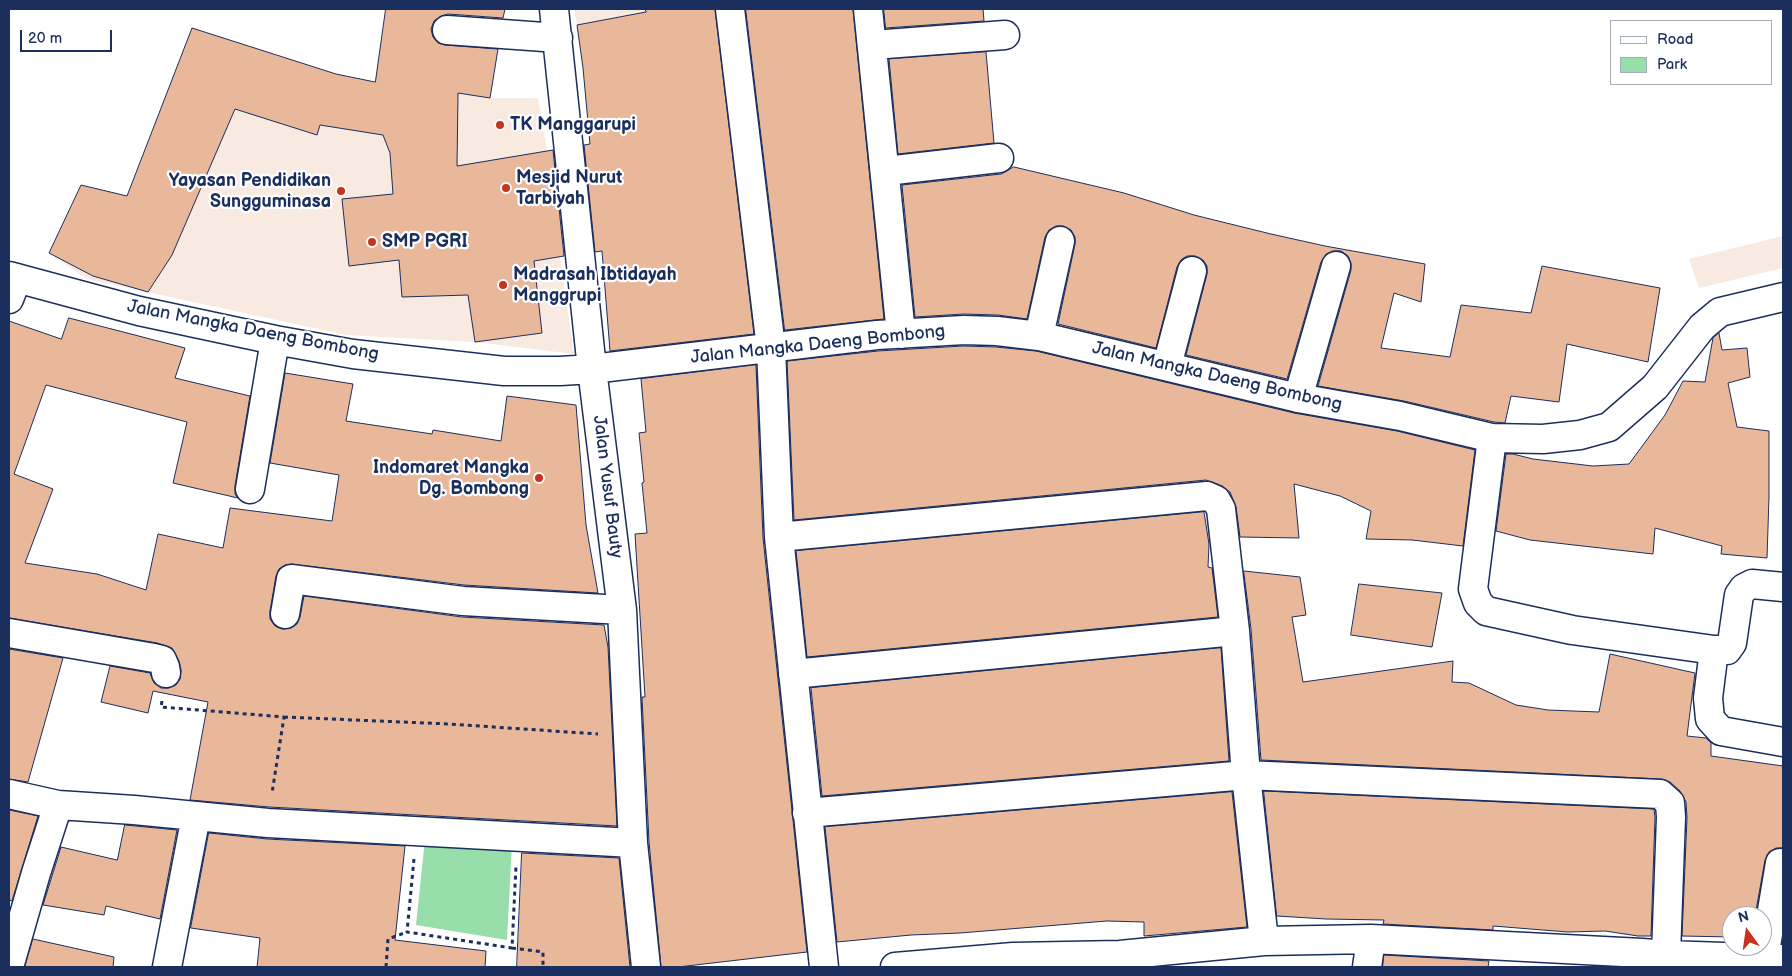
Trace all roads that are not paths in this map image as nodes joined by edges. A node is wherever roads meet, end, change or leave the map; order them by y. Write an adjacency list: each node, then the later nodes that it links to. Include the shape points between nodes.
1 (554, 9): 6 (street, Jalan Yusuf Bauty)
2 (730, 9): 18 (street)
3 (868, 9): 7 (street)
4 (447, 30): 6 (street)
5 (1005, 35): 7 (street)
6 (558, 38): 20 (street, Jalan Yusuf Bauty)
7 (873, 45): 9 (street)
8 (999, 158): 9 (street)
9 (886, 171): 15 (street)
10 (1060, 241): 16 (street)
11 (1336, 266): 21 (street)
12 (1192, 271): 19 (street)
13 (12, 284): 17 (street, Jalan Mangka Daeng Bombong)
14 (1783, 297): 22 (street, Jalan Mangka Daeng Bombong, via 1720,312 1702,327 1655,388 1609,427 1580,435 1543,439)
15 (901, 334): 16 (street, Jalan Mangka Daeng Bombong, via 964,330); 18 (street, Jalan Mangka Daeng Bombong)
16 (1039, 336): 19 (street, Jalan Mangka Daeng Bombong)
17 (276, 340): 20 (street, Jalan Mangka Daeng Bombong, via 354,354 504,370); 23 (street)
18 (771, 348): 20 (street, Jalan Mangka Daeng Bombong); 24 (street)
19 (1167, 366): 21 (street, Jalan Mangka Daeng Bombong)
20 (592, 369): 26 (street, Jalan Yusuf Bauty)
21 (1298, 398): 22 (street, Jalan Mangka Daeng Bombong, via 1400,416)
22 (1492, 438): 30 (street, via 1473,589 1478,603 1486,611 1572,630)
23 (250, 489)
24 (779, 537): 28 (street, via 1207,496 1216,500 1221,509); 32 (street)
25 (1783, 587): 30 (street, via 1752,584 1744,588 1739,595 1732,643 1727,650)
26 (622, 610): 27 (street, via 463,601 292,579); 39 (street, Jalan Yusuf Bauty)
27 (285, 614)
28 (1235, 631): 32 (street); 34 (street)
29 (9, 633): 31 (street, via 162,660)
30 (1714, 650): 33 (street, via 1708,698 1710,719 1721,731)
31 (166, 673)
32 (793, 674): 37 (street)
33 (1783, 742)
34 (1246, 776): 37 (street); 42 (street); 43 (street, via 1660,794 1670,803 1671,817)
35 (9, 794): 36 (street)
36 (58, 804): 38 (street); 48 (street)
37 (807, 813): 51 (street)
38 (196, 816): 39 (street, via 268,823); 49 (street)
39 (633, 843): 50 (street, Jalan Yusuf Bauty)
40 (1783, 864): 46 (street, via 1780,863)
41 (1371, 939): 42 (street); 44 (street); 53 (street)
42 (1264, 941): 45 (street)
43 (1666, 955): 44 (street); 46 (street)
44 (1511, 957)
45 (1120, 961): 47 (street, via 1013,957)
46 (1771, 961)
47 (976, 964): 52 (street)
48 (10, 967)
49 (167, 967)
50 (646, 967)
51 (824, 967)
52 (895, 967)
53 (1367, 967)

